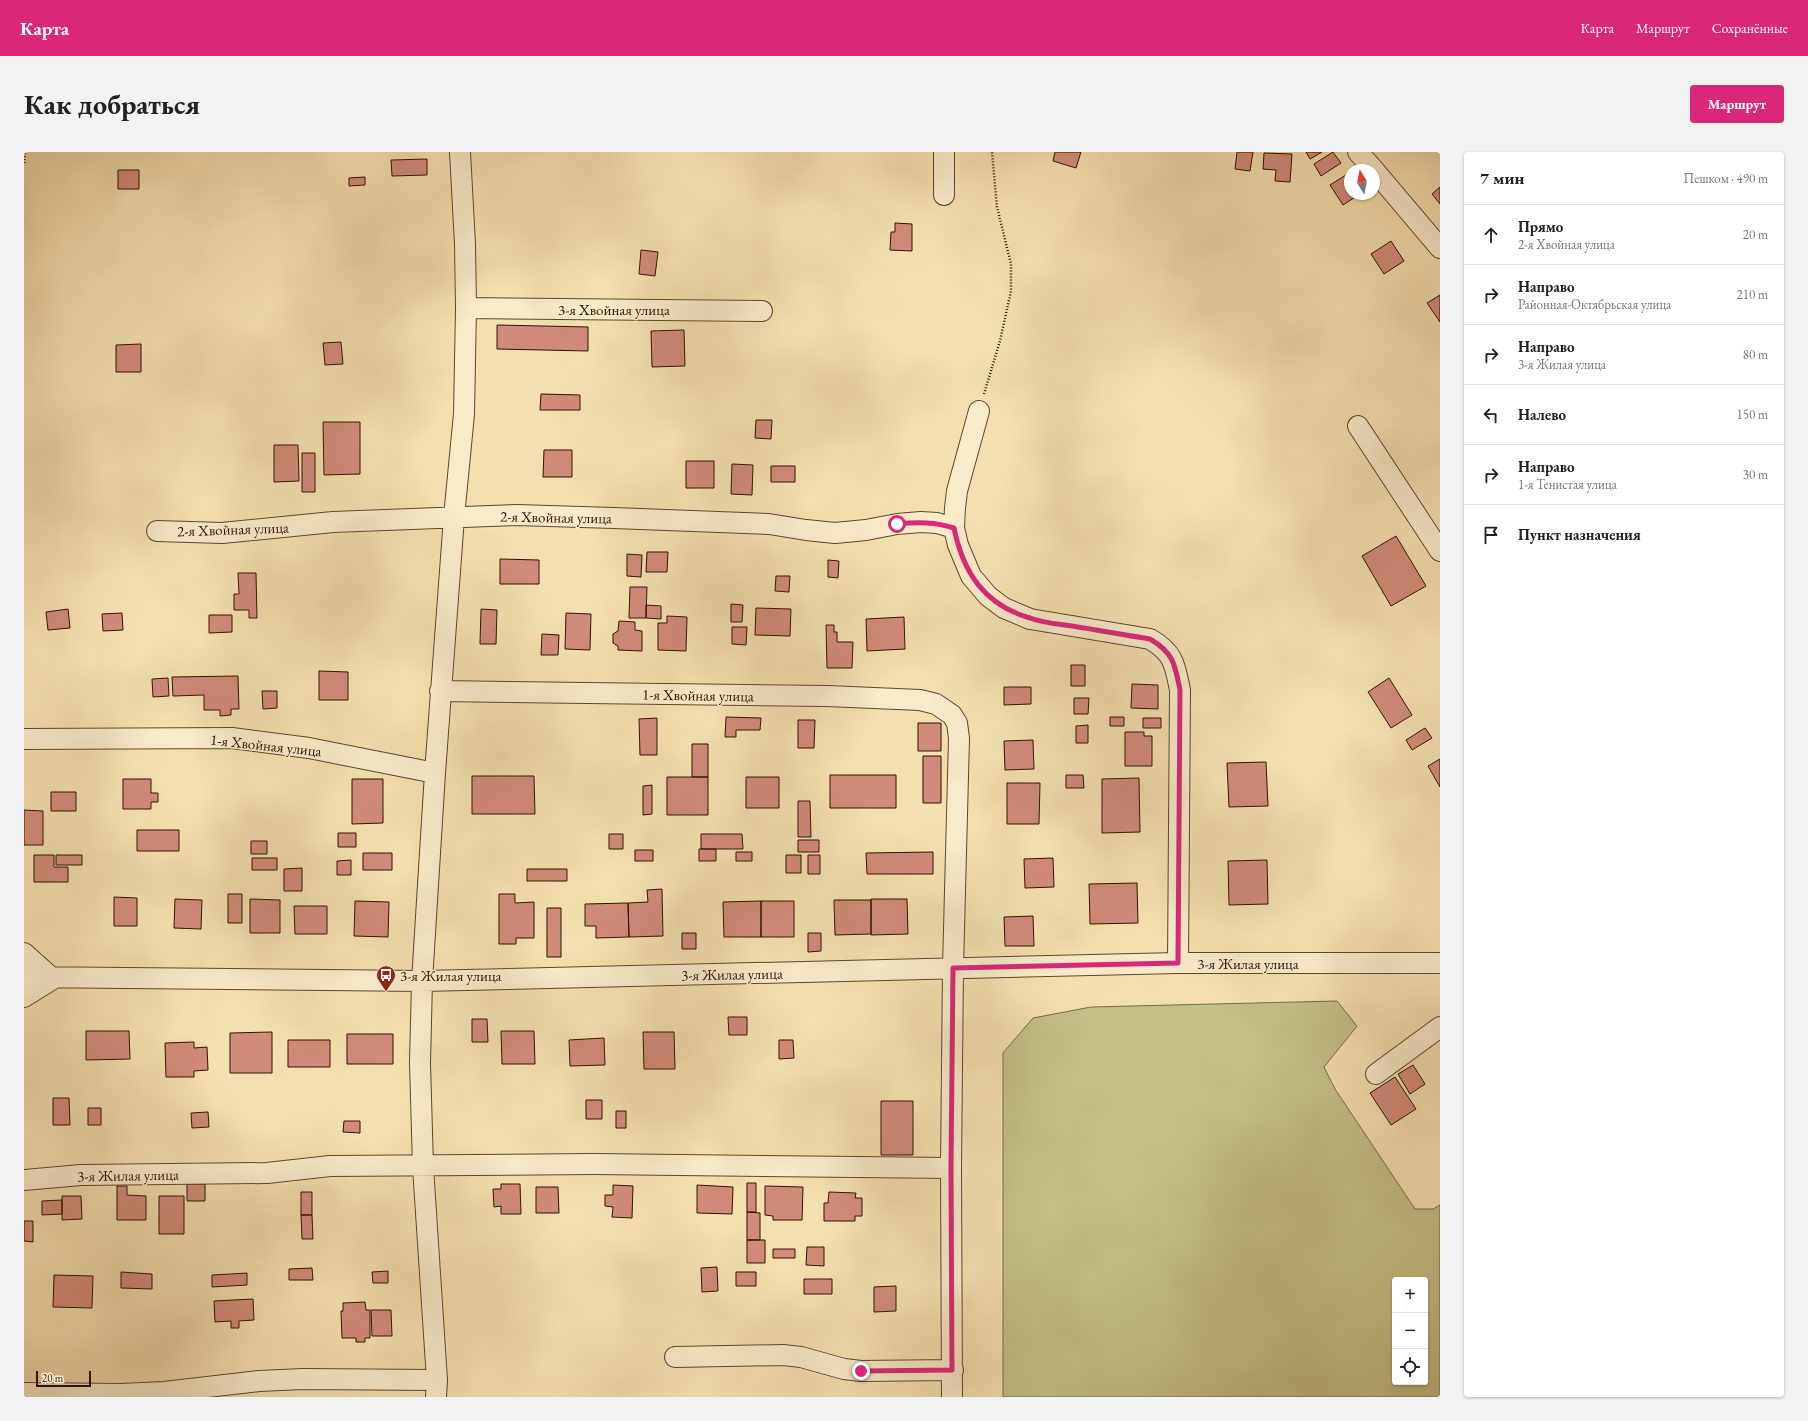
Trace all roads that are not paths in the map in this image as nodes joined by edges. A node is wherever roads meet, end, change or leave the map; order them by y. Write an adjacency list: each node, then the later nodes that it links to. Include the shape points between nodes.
1 (460, 152): 8 (street)
2 (944, 152): 6 (street)
3 (1358, 152): 4 (street)
4 (1369, 164)
5 (1380, 177): 7 (street)
6 (944, 195)
7 (1440, 248)
8 (466, 308): 9 (street, 3-я Хвойная улица); 12 (street, via 464,414)
9 (762, 311)
10 (979, 411): 13 (street, via 957,491)
11 (1358, 426): 15 (street)
12 (454, 516): 13 (street, 2-я Хвойная улица, via 516,515 769,524 835,533 921,522); 14 (street, 2-я Хвойная улица, via 333,522 222,533); 16 (street)
13 (954, 528): 20 (street, via 971,576 988,596 1004,608 1030,618 1150,639 1164,647 1171,656 1180,690)
14 (157, 531)
15 (1440, 551)
16 (440, 691): 18 (street); 22 (street, 1-я Хвойная улица, via 827,696 920,700 936,704 952,715 957,724 959,738)
17 (24, 739): 18 (street, 1-я Хвойная улица, via 232,738 309,748)
18 (434, 773): 25 (street)
19 (24, 953): 24 (street)
20 (1178, 963): 21 (street, 3-я Жилая улица); 22 (street, 3-я Жилая улица)
21 (1440, 963)
22 (953, 968): 25 (street, 3-я Жилая улица); 30 (street)
23 (24, 977): 24 (street, 3-я Жилая улица)
24 (53, 979): 25 (street, 3-я Жилая улица); 26 (street)
25 (422, 981): 29 (street, via 420,1063)
26 (24, 997)
27 (1440, 1027): 28 (street)
28 (1376, 1074)
29 (423, 1166): 30 (street, 3-я Жилая улица, via 594,1164); 31 (street, 3-я Жилая улица, via 330,1166 267,1173 81,1175); 34 (street)
30 (951, 1168): 33 (street)
31 (24, 1180)
32 (675, 1357): 33 (street, via 783,1355 861,1371)
33 (952, 1370): 36 (street)
34 (436, 1389): 35 (street, via 296,1379 164,1392)
35 (24, 1393)
36 (952, 1397)

